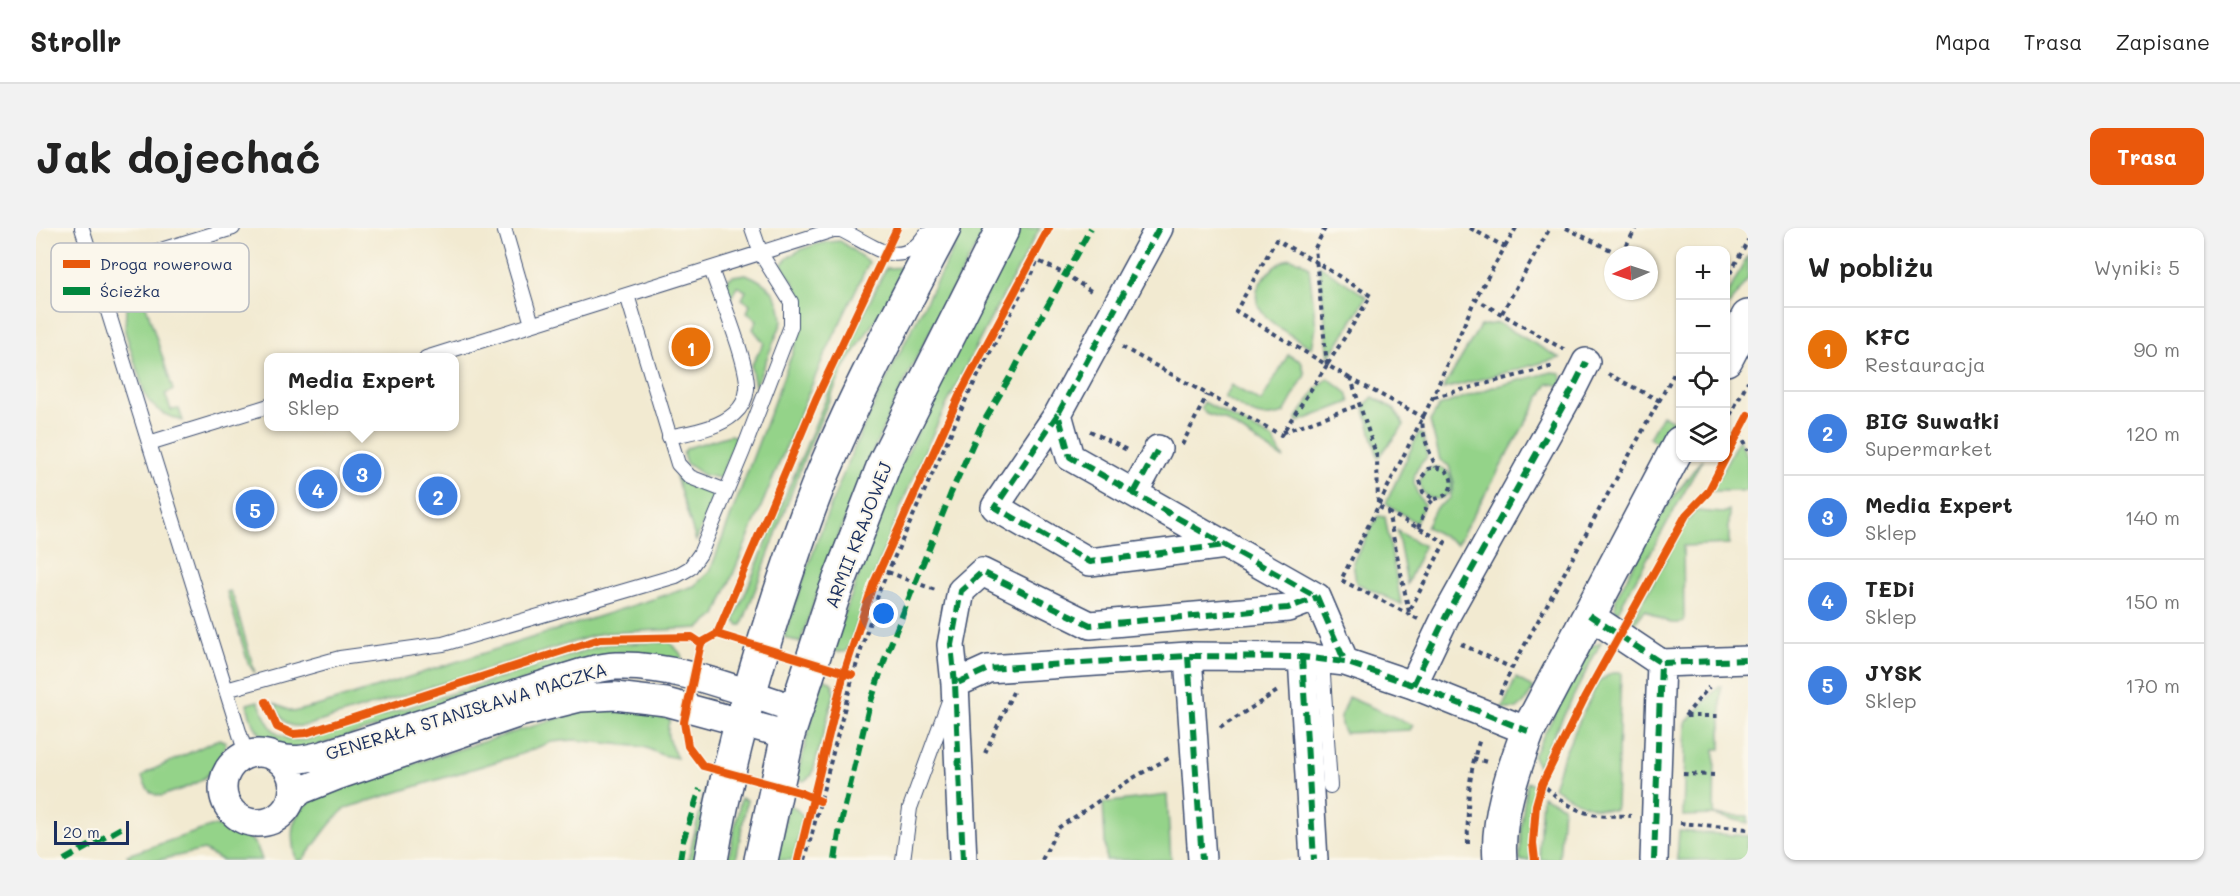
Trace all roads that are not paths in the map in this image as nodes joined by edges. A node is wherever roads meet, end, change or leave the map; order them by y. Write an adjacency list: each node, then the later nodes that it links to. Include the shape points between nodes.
1 (82, 228): 9 (lane)
2 (233, 228): 10 (lane)
3 (504, 228): 16 (lane)
4 (752, 228): 11 (lane)
5 (929, 228): 11 (lane, via 914,249 899,255 841,230 809,236)
6 (944, 228): 38 (main road, via 860,390 826,466 801,531)
7 (1003, 228): 39 (main road, ARMII KRAJOWEJ, via 885,462 833,597)
8 (1159, 228): 21 (street)
9 (87, 243)
10 (184, 243)
11 (761, 254): 12 (lane); 26 (lane, via 791,302 791,326)
12 (711, 269): 13 (lane); 22 (lane, via 742,362 747,387 744,401 720,423)
13 (627, 295): 16 (lane); 22 (lane)
14 (108, 312): 23 (lane)
15 (1748, 317): 18 (main road)
16 (532, 324): 17 (lane)
17 (439, 353)
18 (1728, 354)
19 (1583, 361): 36 (street, via 1574,388)
20 (264, 408): 23 (lane)
21 (1058, 414): 27 (street, via 1070,457); 28 (street, via 995,507 1090,562)
22 (669, 437): 26 (lane, via 682,471)
23 (149, 443): 37 (lane)
24 (1169, 449): 27 (street)
25 (1676, 451): 30 (main road)
26 (726, 491): 37 (lane, via 700,554 690,568 676,576 443,644 340,658)
27 (1134, 493): 28 (street)
28 (1226, 545): 29 (street)
29 (1317, 597): 34 (street); 35 (street, via 1288,608 1090,625 982,572 961,591 951,645)
30 (1589, 615): 33 (street); 40 (main road)
31 (1188, 656): 34 (street); 35 (street, via 988,669); 49 (street, via 1203,738)
32 (1748, 660): 33 (street)
33 (1661, 663): 52 (street)
34 (1318, 665): 36 (street); 43 (lane); 50 (street)
35 (955, 684): 47 (lane, via 910,808); 48 (street)
36 (1413, 685): 40 (street)
37 (226, 690): 41 (lane)
38 (746, 708): 39 (street, GENERAŁA STANISŁAWA MACZKA); 42 (street, GENERAŁA STANISŁAWA MACZKA, via 660,670 601,668 321,755 298,761); 44 (street, GENERAŁA STANISŁAWA MACZKA, via 615,696 580,698 520,713 337,776); 45 (main road)
39 (792, 722): 46 (main road, ARMII KRAJOWEJ)
40 (1528, 731): 51 (main road, via 1513,769 1498,843)
41 (246, 754): 42 (street); 44 (street, via 229,767 222,788 229,809 237,817 247,822 269,822 287,808)
42 (276, 757): 44 (street, via 291,775)
43 (1330, 786)
44 (292, 798)
45 (711, 860)
46 (761, 860)
47 (903, 860)
48 (963, 860)
49 (1202, 860)
50 (1314, 860)
51 (1500, 860)
52 (1654, 860)

